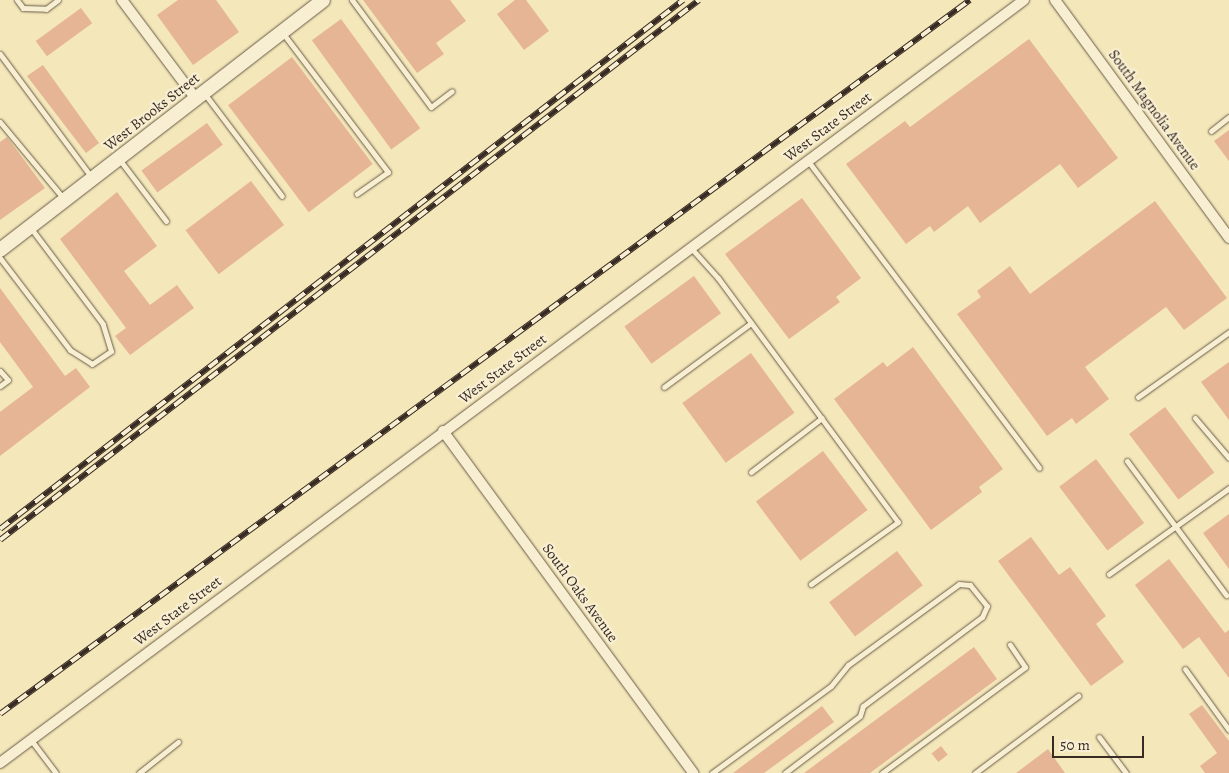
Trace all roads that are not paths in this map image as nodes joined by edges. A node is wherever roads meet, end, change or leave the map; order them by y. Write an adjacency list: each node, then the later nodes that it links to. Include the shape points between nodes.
1 (17, 0): 2 (lane, via 24,8 46,9)
2 (58, 0)
3 (122, 0): 11 (street)
4 (323, 0): 8 (street, West Brooks Street)
5 (352, 0): 10 (lane, via 431,107)
6 (1024, 0): 16 (street, West State Street)
7 (1055, 0): 23 (street, South Magnolia Avenue)
8 (282, 32): 11 (street, West Brooks Street); 18 (lane, via 388,172)
9 (0, 54): 17 (lane)
10 (452, 91)
11 (200, 96): 15 (street, West Brooks Street); 19 (lane)
12 (1229, 117): 14 (lane)
13 (0, 122): 20 (lane)
14 (1210, 131)
15 (119, 158): 17 (street, West Brooks Street); 21 (lane)
16 (808, 161): 24 (street, West State Street); 38 (lane)
17 (93, 178): 20 (street, West Brooks Street)
18 (358, 194)
19 (282, 196)
20 (65, 200): 22 (street, West Brooks Street)
21 (166, 221)
22 (30, 227): 25 (street, West Brooks Street); 26 (lane, via 103,324 111,351 92,364 70,350)
23 (1229, 238)
24 (690, 248): 27 (lane); 35 (street, West State Street)
25 (0, 250)
26 (0, 258)
27 (751, 323): 31 (lane); 33 (lane)
28 (1229, 332): 32 (lane)
29 (0, 371): 30 (lane, via 8,380)
30 (0, 386)
31 (664, 387)
32 (1138, 397)
33 (822, 418): 39 (lane); 43 (lane, via 898,522)
34 (1195, 418): 36 (lane)
35 (443, 432): 50 (street, West State Street); 55 (street, South Oaks Avenue)
36 (1229, 458)
37 (1127, 461): 41 (lane)
38 (1039, 468)
39 (751, 472)
40 (1229, 488): 41 (lane)
41 (1175, 527): 42 (lane); 44 (lane)
42 (1109, 574)
43 (811, 584)
44 (1226, 595)
45 (1010, 645): 58 (lane, via 1025,667)
46 (1185, 669): 48 (lane)
47 (1078, 696): 59 (lane)
48 (1229, 730)
49 (1099, 737): 60 (lane)
50 (31, 739): 52 (street, West State Street); 53 (lane)
51 (178, 742): 54 (lane)
52 (0, 762)
53 (56, 773)
54 (139, 773)
55 (693, 773)
56 (712, 773): 57 (lane, via 831,686 848,665 951,589 959,584 970,584 986,606 982,617 863,706 860,716)
57 (785, 773)
58 (882, 773)
59 (975, 773)
60 (1126, 773)

